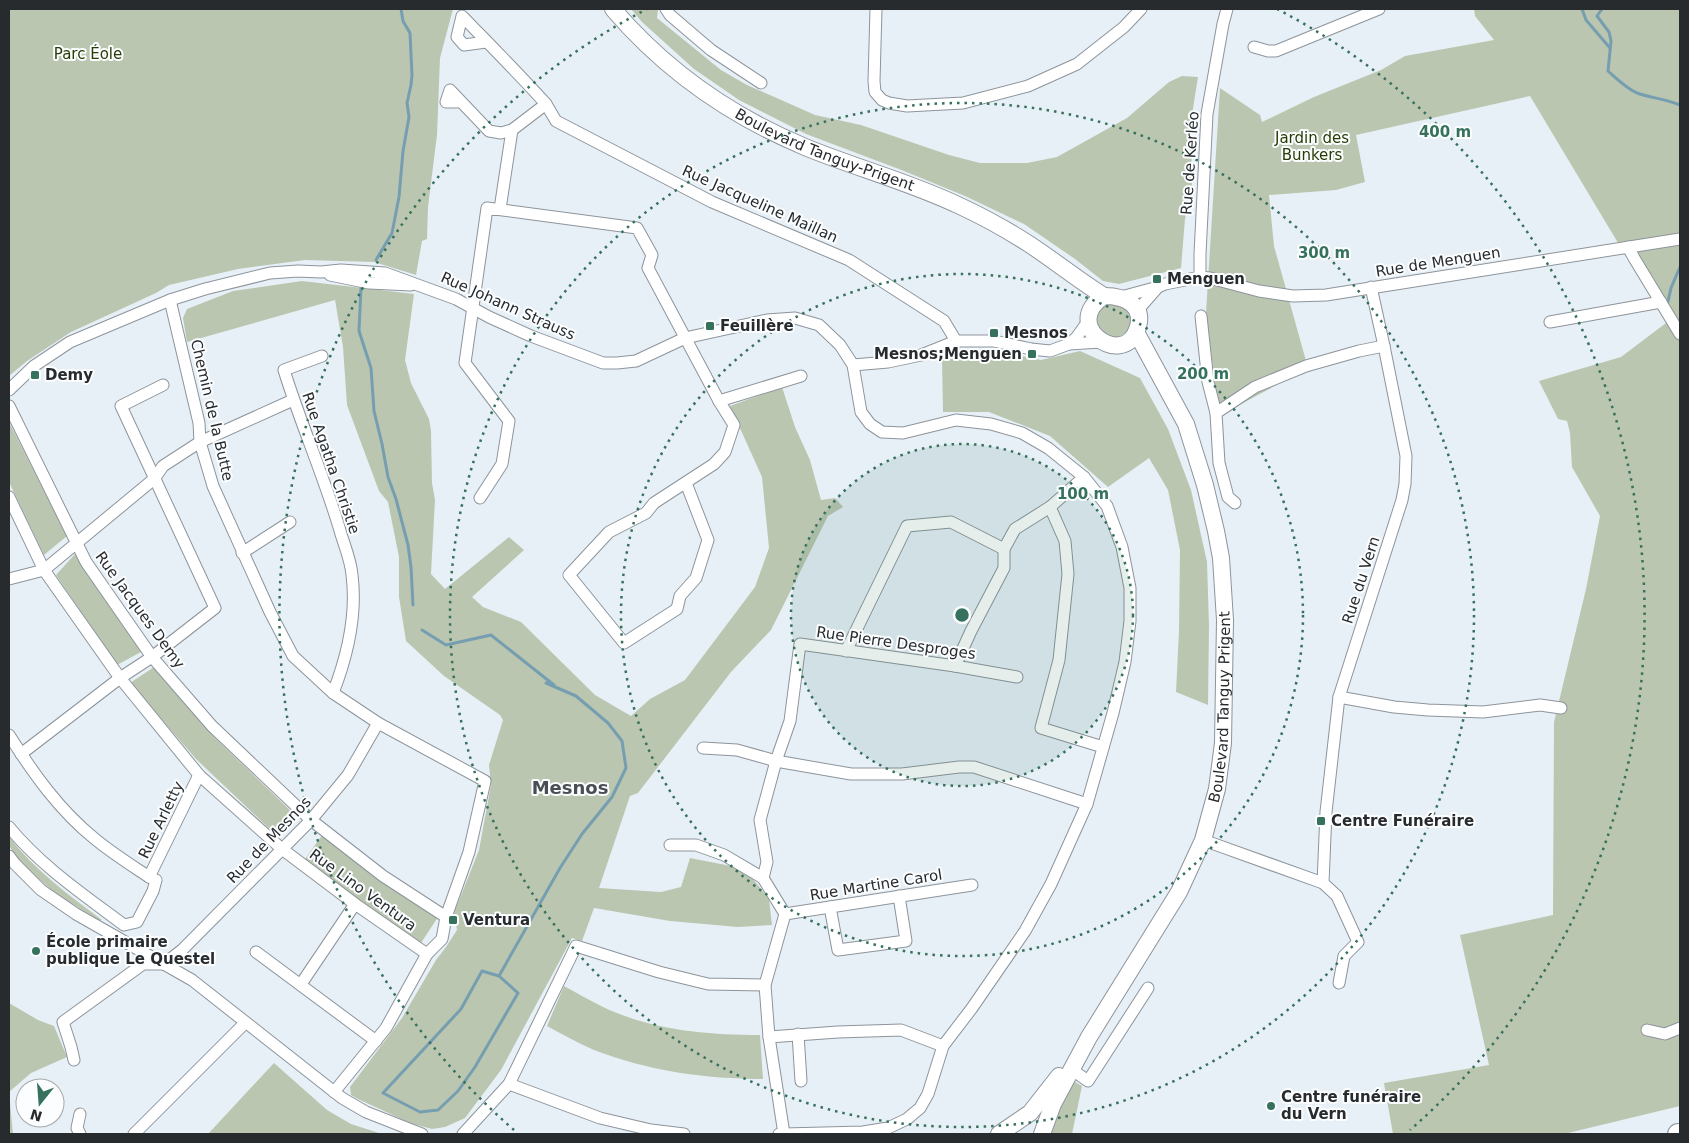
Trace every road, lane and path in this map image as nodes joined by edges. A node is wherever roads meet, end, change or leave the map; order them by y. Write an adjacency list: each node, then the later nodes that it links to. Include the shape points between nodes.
1 (613, 9): 16 (street, Boulevard Tanguy-Prigent, via 674,69 730,109 804,146 959,205 1002,227)
2 (666, 9): 9 (street, via 711,50)
3 (876, 9): 4 (street, via 876,92 890,104 907,106 962,103 1028,86 1077,64 1124,27)
4 (1141, 9)
5 (1227, 9): 17 (street, Rue de Kerléo, via 1207,114)
6 (1379, 9): 8 (street, via 1276,51)
7 (486, 42): 11 (street, Rue Jacqueline Maillan)
8 (1254, 47)
9 (761, 83)
10 (461, 102): 12 (street, via 489,131 501,133)
11 (546, 104): 12 (street); 32 (street, Rue Jacqueline Maillan, via 556,122 704,198 850,260 944,320)
12 (512, 130): 13 (street)
13 (500, 209): 24 (street, via 487,208); 31 (street, via 637,228 652,255 648,268)
14 (1680, 239): 15 (street, Rue de Menguen)
15 (1628, 247): 19 (street, Rue de Menguen); 23 (street)
16 (1055, 263): 20 (street, Boulevard Tanguy-Prigent); 26 (street, Boulevard Tanguy-Prigent, via 1079,289)
17 (1200, 277): 18 (street); 19 (street, Rue de Menguen, via 1293,296 1326,295)
18 (1158, 287): 21 (street); 25 (street)
19 (1371, 287): 36 (street, Rue du Vern)
20 (1104, 296): 21 (street); 26 (street, via 1096,301)
21 (1121, 297): 25 (street)
22 (170, 300): 24 (street, Rue Johann Strauss, via 270,273 298,271 321,272 370,283 423,286); 42 (street, Rue Johann Strauss, via 70,342 34,366); 47 (street, Chemin de la Butte, via 199,423)
23 (1661, 302): 28 (street); 30 (street)
24 (474, 309): 31 (street, Rue Johann Strauss, via 531,336 603,362 636,361); 52 (street, via 465,363 509,420 502,464)
25 (1137, 311): 29 (street, via 1139,322)
26 (1090, 315): 33 (street, via 1092,332); 34 (street)
27 (1201, 316): 46 (street, via 1208,382)
28 (1550, 322)
29 (1136, 332): 35 (street, via 1127,342); 38 (street, Boulevard Tanguy Prigent)
30 (1680, 334)
31 (685, 338): 39 (street, Rue Johann Strauss, via 767,320 795,318 820,325 840,344); 44 (street)
32 (956, 341): 34 (street, via 994,341 1031,350 1050,350); 39 (street, via 921,355)
33 (1101, 342): 34 (street); 35 (street)
34 (1069, 344)
35 (1120, 344): 38 (street)
36 (1384, 346): 46 (street, via 1306,366 1255,387); 67 (street, Rue du Vern, via 1406,456 1405,484)
37 (322, 356): 43 (street, Rue Agatha Christie, via 284,370)
38 (1150, 358): 79 (street, Boulevard Tanguy Prigent, via 1186,424 1206,485 1220,558 1225,620 1223,743 1218,789)
39 (853, 365): 48 (street, via 861,412 882,432 903,433 956,420 991,424 1022,433 1048,448)
40 (801, 376): 44 (street)
41 (163, 385): 49 (street, via 121,406)
42 (9, 390)
43 (293, 400): 47 (street); 66 (street, Rue Agatha Christie, via 330,496 352,574 352,619 342,672)
44 (719, 401): 50 (street, via 734,425 726,452)
45 (9, 406): 56 (street, Rue Jacques Demy)
46 (1216, 413): 53 (street, via 1219,463 1228,497)
47 (200, 442): 49 (street, via 163,466); 58 (street, Chemin de la Butte, via 213,486)
48 (1084, 477): 54 (street); 71 (street, via 1107,506 1122,547 1130,588 1130,621 1124,662)
49 (154, 479): 56 (street); 62 (street, via 215,608)
50 (686, 482): 50 (street, via 654,503 646,513 609,532 569,574 624,643 677,609 680,596 696,578 708,540)
51 (9, 497): 59 (street)
52 (480, 498)
53 (1235, 503)
54 (1050, 507): 57 (street, via 1015,529); 71 (street, via 1065,541 1068,574 1060,660 1042,728)
55 (290, 522): 58 (street)
56 (76, 544): 59 (street); 62 (street, Rue Jacques Demy)
57 (1004, 549): 61 (street, via 951,522 907,526); 63 (street, via 1004,568)
58 (242, 552): 66 (street, Chemin de la Butte, via 293,656)
59 (44, 570): 60 (street); 65 (street)
60 (9, 579)
61 (846, 651): 63 (street, Rue Pierre Desproges); 74 (street, Rue Pierre Desproges, via 800,644 790,722)
62 (152, 657): 65 (street); 77 (street, Rue Jacques Demy, via 212,726)
63 (955, 666): 64 (street, Rue Pierre Desproges)
64 (1017, 677)
65 (120, 678): 73 (street); 75 (street)
66 (333, 693): 69 (street, Chemin de la Butte)
67 (1340, 697): 68 (street, via 1428,710 1483,712 1540,705); 85 (street, Rue du Vern, via 1326,812)
68 (1562, 708)
69 (378, 723): 77 (street, Rue de Mesnos, via 348,776); 91 (street, Chemin de la Butte, via 485,781 469,852)
70 (9, 734): 73 (street)
71 (1103, 747): 76 (street)
72 (703, 748): 74 (street, via 737,750)
73 (21, 754): 83 (street, via 60,806 94,839)
74 (776, 761): 76 (street, via 851,774 902,774 959,766 974,768); 84 (street, via 760,820 767,862)
75 (199, 775): 81 (street); 83 (street, Rue Arletty)
76 (1087, 804): 106 (street, via 1051,884 1025,931)
77 (311, 820): 81 (street, Rue de Mesnos); 91 (street, Rue Lino Ventura, via 383,876)
78 (9, 827): 83 (street, via 50,869 124,925 137,922 156,880)
79 (1203, 840): 85 (street); 104 (street, Boulevard Tanguy Prigent, via 1179,892)
80 (670, 845): 84 (street, via 696,845 724,854)
81 (282, 849): 88 (street, Rue Lino Ventura); 94 (street, Rue de Mesnos, via 182,950)
82 (9, 856): 94 (street, via 41,890 76,914)
83 (149, 877)
84 (763, 878): 90 (street)
85 (1324, 883): 95 (street, via 1337,896 1358,942 1344,956)
86 (972, 885): 87 (street, Rue Martine Carol)
87 (899, 896): 89 (street, Rue Martine Carol); 89 (street, via 906,941 838,950)
88 (355, 904): 93 (street, Rue Lino Ventura); 96 (street)
89 (830, 907): 90 (street, Rue Martine Carol)
90 (785, 914): 97 (street)
91 (446, 917): 93 (street, via 442,938)
92 (256, 952): 96 (street)
93 (427, 954): 105 (street)
94 (164, 964): 99 (street, via 192,980); 107 (street, via 143,964 63,1022)
95 (1338, 983)
96 (301, 984): 105 (street)
97 (765, 985): 103 (street); 110 (street, via 708,984 576,946)
98 (1148, 988): 108 (street, via 1088,1081)
99 (245, 1023): 111 (street); 114 (street)
100 (1680, 1028): 101 (street, via 1664,1034)
101 (1647, 1030)
102 (798, 1034): 103 (street); 106 (street, via 901,1030); 109 (street)
103 (770, 1037): 119 (street)
104 (1089, 1037): 108 (street, Boulevard Tanguy Prigent); 120 (street, Boulevard Tanguy Prigent, via 1030,1113)
105 (376, 1041): 111 (street)
106 (943, 1046): 119 (street, via 928,1094 920,1108 907,1119 888,1128 863,1132)
107 (74, 1060)
108 (1071, 1069): 121 (street, Boulevard Tanguy Prigent)
109 (801, 1081)
110 (508, 1084): 116 (street); 117 (street, via 600,1118)
111 (334, 1092): 115 (street, via 366,1112)
112 (80, 1114): 113 (street, via 77,1128)
113 (80, 1134)
114 (134, 1134)
115 (422, 1134)
116 (463, 1134)
117 (684, 1134)
118 (779, 1134): 119 (street)
119 (784, 1134)
120 (999, 1134)
121 (1042, 1134)

